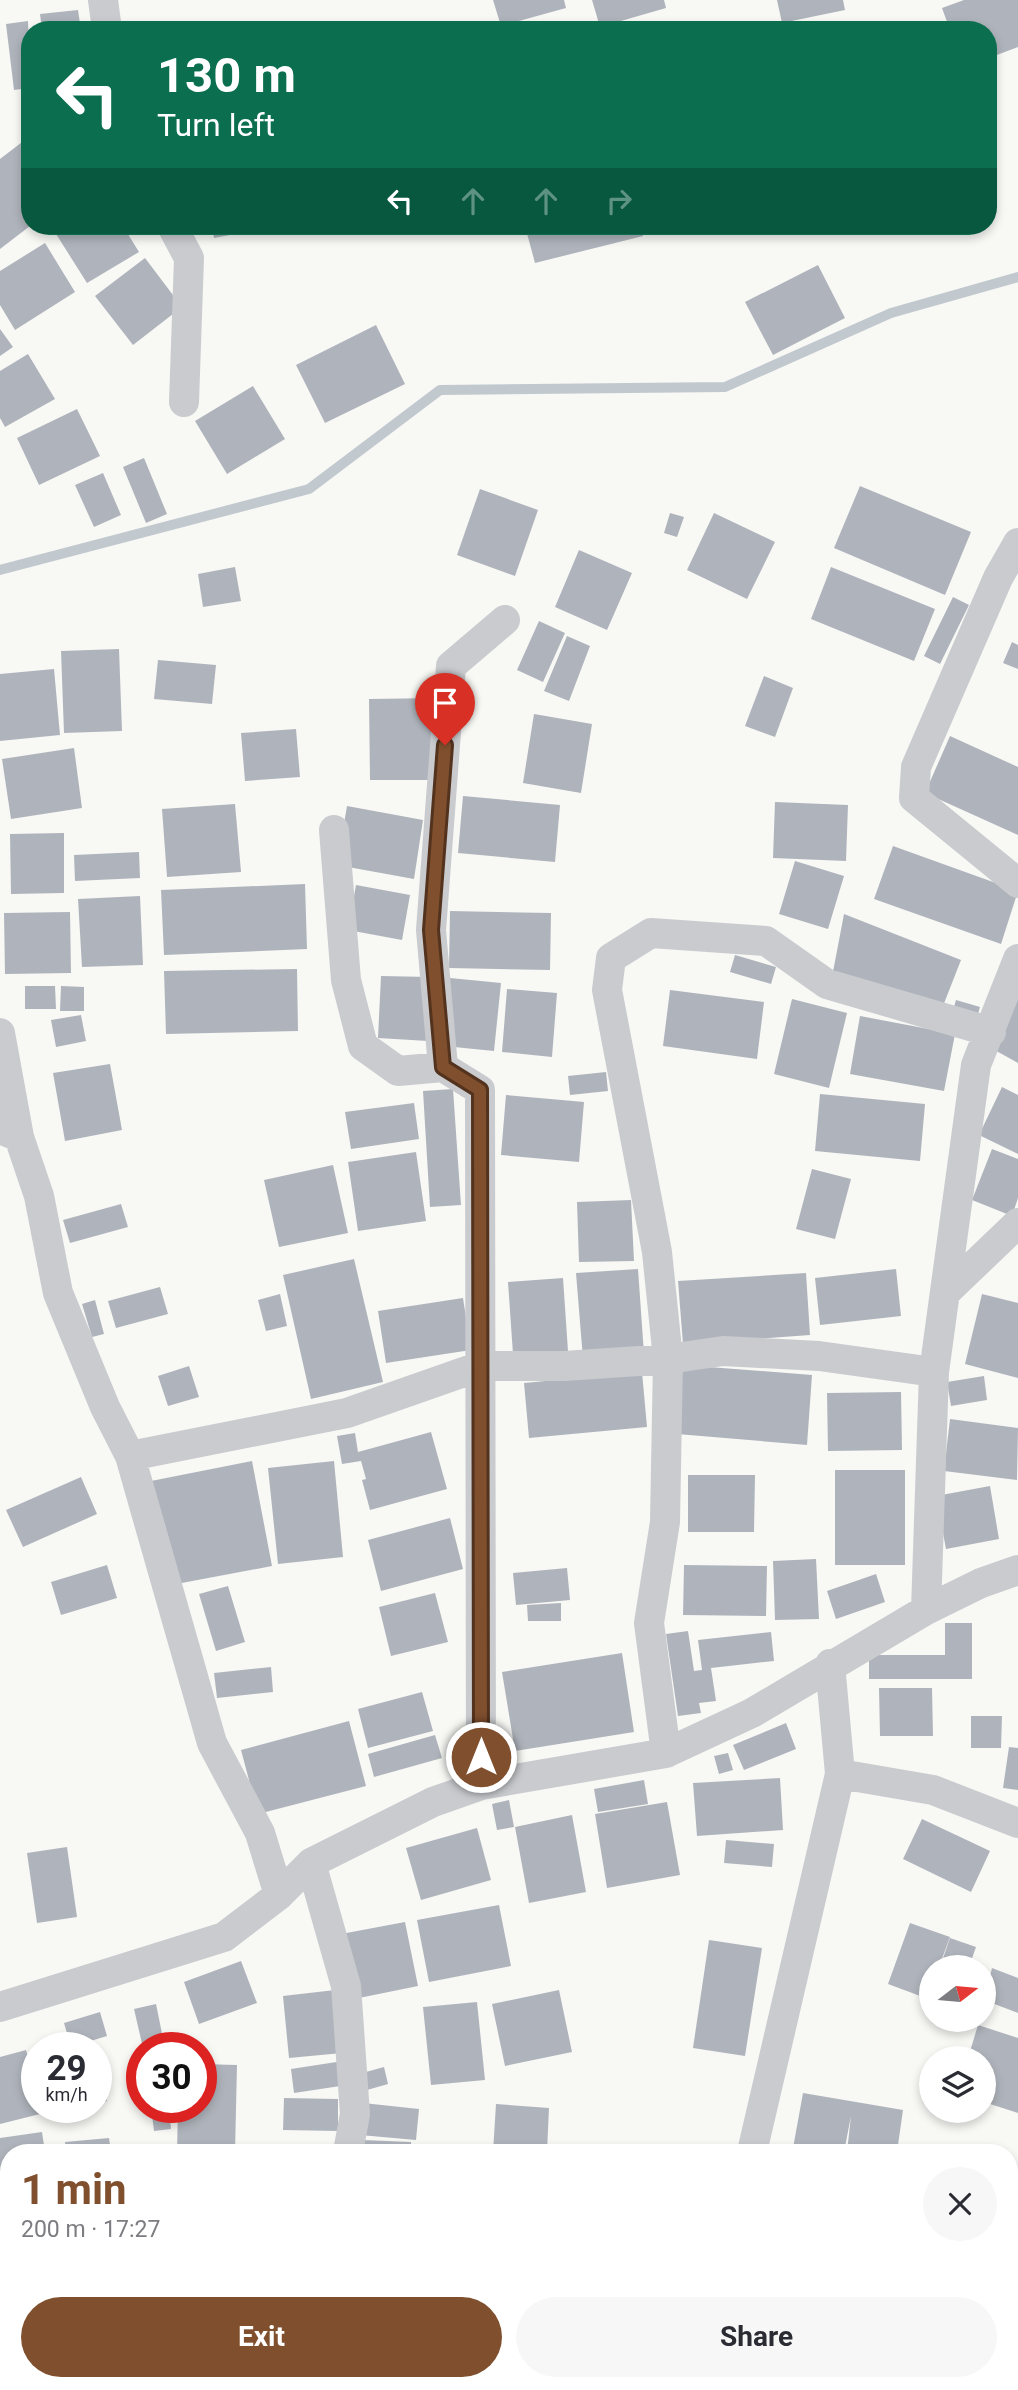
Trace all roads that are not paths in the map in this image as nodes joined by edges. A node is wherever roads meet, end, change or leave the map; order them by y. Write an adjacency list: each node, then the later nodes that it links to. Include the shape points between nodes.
1 (103, 0): 2 (street)
2 (106, 21)
3 (177, 235): 4 (street, via 189,258)
4 (184, 402)
5 (1018, 543): 8 (street, via 998,578 916,767 914,798)
6 (505, 620): 12 (street, via 451,666 431,930)
7 (334, 830): 12 (street, via 346,980 363,1046 398,1071)
8 (1018, 883)
9 (1018, 959): 10 (street)
10 (991, 1032): 15 (street, via 976,1065); 16 (street, via 827,984 766,941 650,933 611,958 607,990 657,1252)
11 (0, 1033): 13 (street)
12 (443, 1067): 17 (street, via 480,1090)
13 (9, 1133): 19 (street, via 39,1196 58,1293)
14 (1018, 1223): 15 (street)
15 (946, 1292): 18 (street)
16 (668, 1359): 17 (street); 18 (street, via 723,1351 791,1354); 23 (street, via 665,1522 649,1623)
17 (481, 1366): 19 (street, via 347,1413); 25 (street)
18 (934, 1372): 21 (street)
19 (130, 1455): 28 (street, via 212,1743 260,1833)
20 (1018, 1570): 21 (street)
21 (926, 1610): 22 (street)
22 (830, 1664): 23 (street, via 752,1713); 24 (street)
23 (666, 1753): 25 (street)
24 (840, 1774): 26 (street, via 933,1790); 31 (street)
25 (481, 1785): 27 (street, via 433,1802)
26 (1018, 1823)
27 (311, 1863): 28 (street); 30 (street, via 346,1986 355,2114)
28 (279, 1895): 29 (street, via 223,1937)
29 (0, 2007)
30 (349, 2144)
31 (754, 2144)

